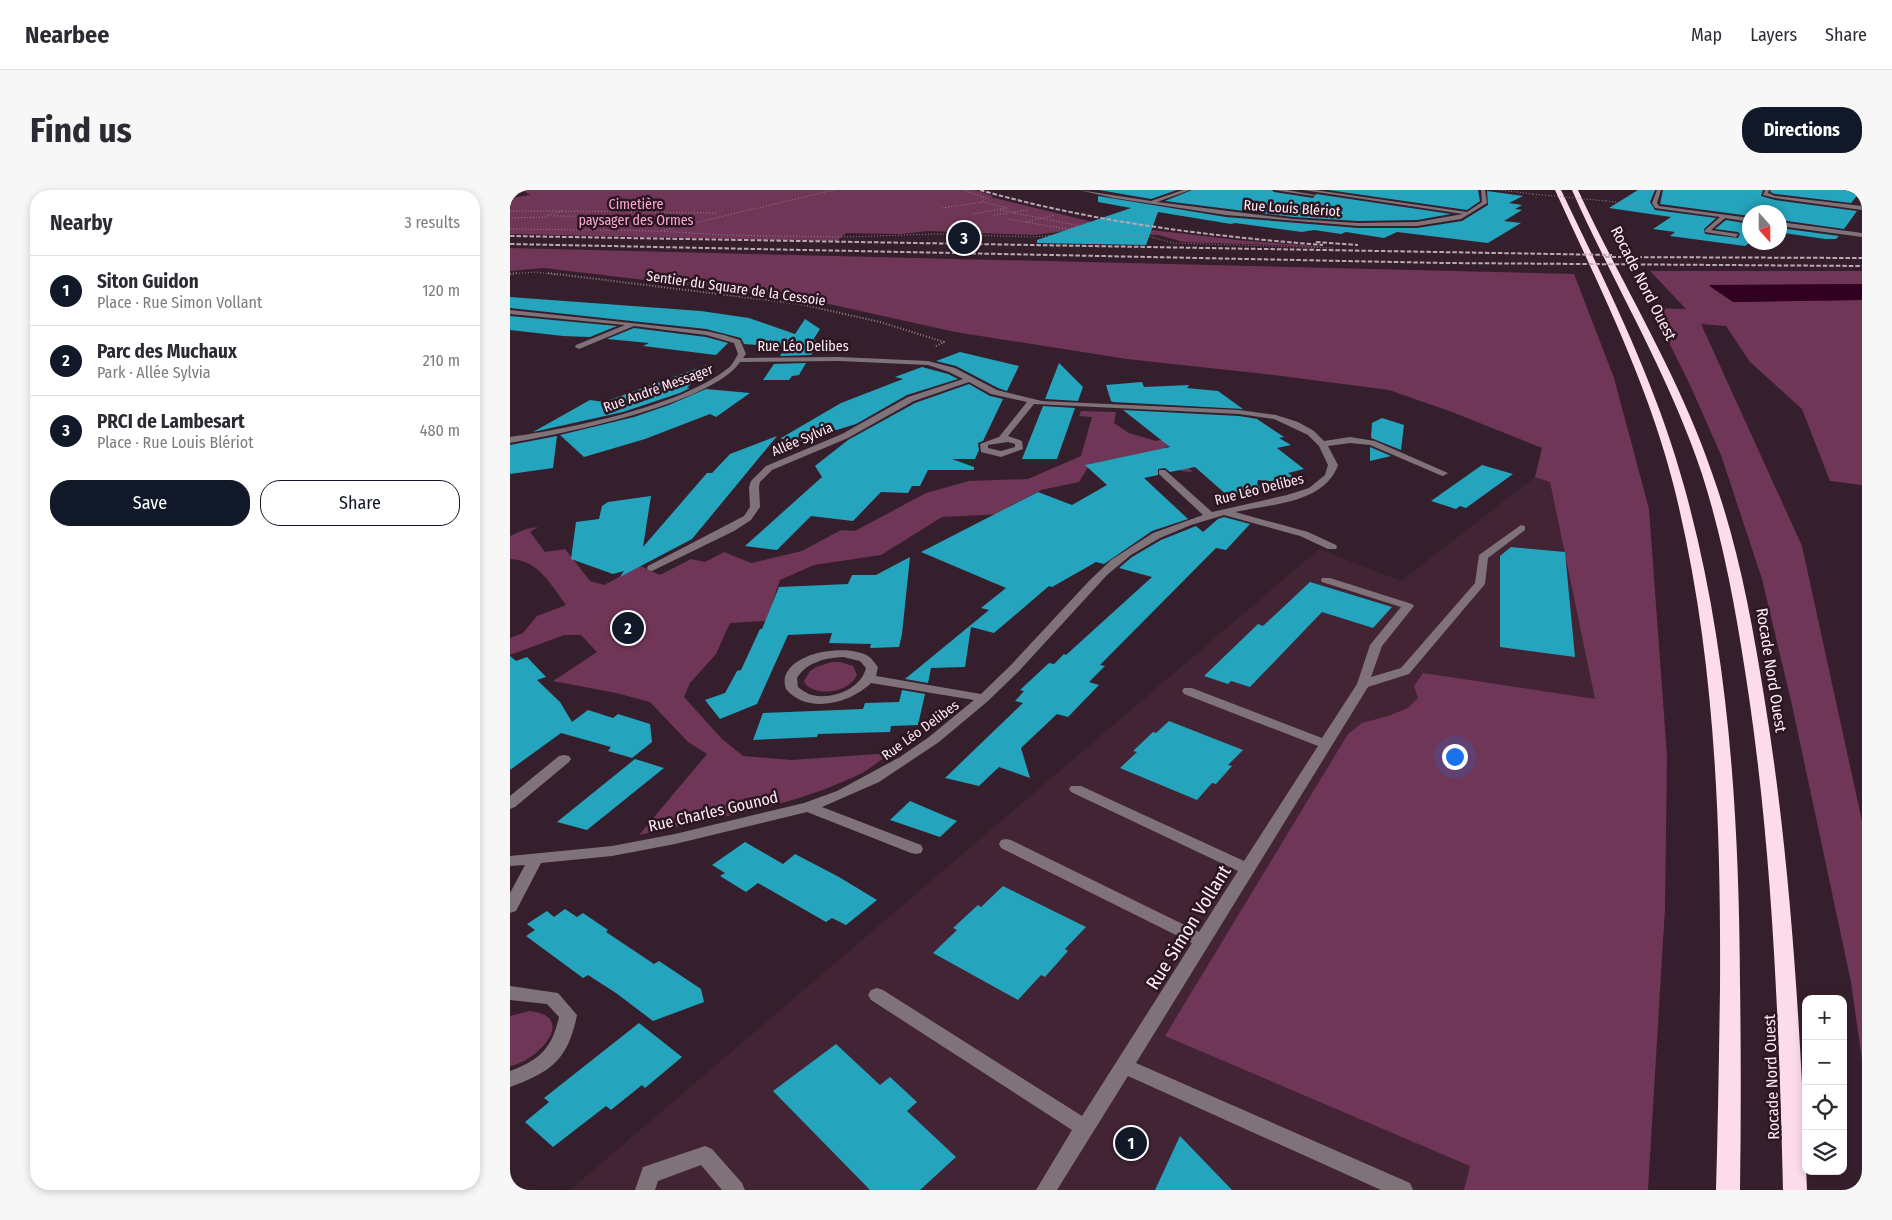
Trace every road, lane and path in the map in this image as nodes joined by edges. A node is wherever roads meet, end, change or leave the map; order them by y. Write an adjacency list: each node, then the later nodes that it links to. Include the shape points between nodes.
1 (834, 190): 39 (path)
2 (963, 190): 14 (path, via 986,198)
3 (1081, 190): 15 (street, Rue Louis Blériot)
4 (1188, 190): 15 (street)
5 (1276, 190): 13 (street, via 1318,196)
6 (1305, 190): 13 (street)
7 (1483, 190): 26 (street, via 1485,203)
8 (1499, 190): 16 (path, bridge)
9 (1558, 190): 87 (highway, via 1618,321 1659,424 1679,486 1706,607 1727,808 1731,915)
10 (1575, 190): 88 (highway, Rocade Nord Ouest, via 1646,331 1689,426 1710,482 1734,570 1759,699 1777,853 1785,945)
11 (1659, 190): 16 (street)
12 (1768, 190): 18 (street, via 1765,194 1775,197)
13 (1333, 194): 26 (street)
14 (983, 202): 17 (path); 20 (path, via 1007,208)
15 (1150, 203): 26 (street, Rue Louis Blériot, via 1242,216 1362,224 1432,223)
16 (1655, 206): 31 (street)
17 (942, 208)
18 (1862, 208)
19 (510, 210): 22 (path)
20 (1000, 210): 23 (path); 25 (path)
21 (1028, 210): 23 (path)
22 (562, 211): 24 (path); 28 (path)
23 (1011, 212): 29 (path); 33 (path)
24 (716, 213)
25 (973, 214)
26 (1470, 214)
27 (1055, 215): 33 (path)
28 (554, 216): 30 (path); 32 (path)
29 (994, 216)
30 (687, 217)
31 (1723, 217): 35 (street); 40 (street, via 1707,231)
32 (510, 218)
33 (1038, 218): 36 (path); 36 (path, via 1080,226 1067,229)
34 (1008, 219): 36 (path)
35 (1742, 219)
36 (1025, 222)
37 (1787, 225): 41 (street)
38 (510, 229): 39 (path)
39 (660, 231): 42 (path, via 846,237 1073,234 1148,236 1173,243)
40 (1736, 235)
41 (1862, 235)
42 (1334, 248)
43 (510, 274): 48 (path, Sentier du Square de la Cessoie, via 536,272 800,304 880,322 944,342)
44 (510, 312): 45 (street)
45 (633, 324): 46 (street); 47 (street, via 729,338 742,349)
46 (579, 347)
47 (740, 360): 48 (street, Rue Léo Delibes); 52 (street, Rue André Messager, via 729,373 709,385 629,414 582,427)
48 (907, 361): 49 (street, Rue Léo Delibes, via 935,365)
49 (969, 379): 50 (street, Rue Léo Delibes, via 994,392); 60 (street, Allée Sylvia, via 911,399 845,436 769,468 756,481 755,507 748,518)
50 (1032, 402): 51 (street); 53 (street, Rue Léo Delibes, via 1264,414 1305,429)
51 (1002, 439)
52 (510, 440)
53 (1322, 444): 55 (street, via 1350,440 1372,443); 56 (street, Rue Léo Delibes, via 1332,465 1329,476 1319,486 1304,494)
54 (1162, 472): 57 (street)
55 (1443, 472)
56 (1224, 512): 57 (street, Rue Léo Delibes); 59 (street, via 1304,534)
57 (1210, 516): 65 (street, Rue Léo Delibes, via 1150,538 1118,559)
58 (1520, 528): 63 (street, via 1483,557 1480,584 1405,671)
59 (1332, 547)
60 (652, 568)
61 (1326, 580): 63 (street, Rue Simon Vollant, via 1408,606 1376,645)
62 (870, 679): 62 (street, via 873,673 870,663 860,656 843,653 806,662 794,672 790,684 802,696 830,699 850,694); 65 (street)
63 (1363, 684): 66 (street, Rue Simon Vollant)
64 (1188, 691): 66 (street)
65 (984, 698): 70 (street, Rue Léo Delibes, via 892,769 848,792)
66 (1326, 744): 75 (street, Rue Simon Vollant)
67 (564, 759): 69 (street)
68 (1076, 788): 75 (street)
69 (510, 804)
70 (808, 807): 72 (street); 73 (street, Rue Charles Gounod, via 641,846)
71 (1006, 844): 77 (street)
72 (916, 849)
73 (536, 859): 74 (street, Rue Charles Gounod); 76 (street)
74 (510, 861)
75 (1247, 869): 77 (street, Rue Simon Vollant)
76 (510, 907)
77 (1202, 941): 80 (street, Rue Simon Vollant)
78 (510, 994): 81 (street, via 552,998 568,1014 565,1035 552,1057 529,1073)
79 (877, 995): 82 (street)
80 (1124, 1066): 82 (street, Rue Simon Vollant); 86 (street)
81 (510, 1079)
82 (1085, 1128): 85 (street, Rue Simon Vollant)
83 (645, 1190): 84 (street, via 650,1174 705,1155)
84 (735, 1190)
85 (1046, 1190)
86 (1403, 1190)
87 (1728, 1190)
88 (1795, 1190)

